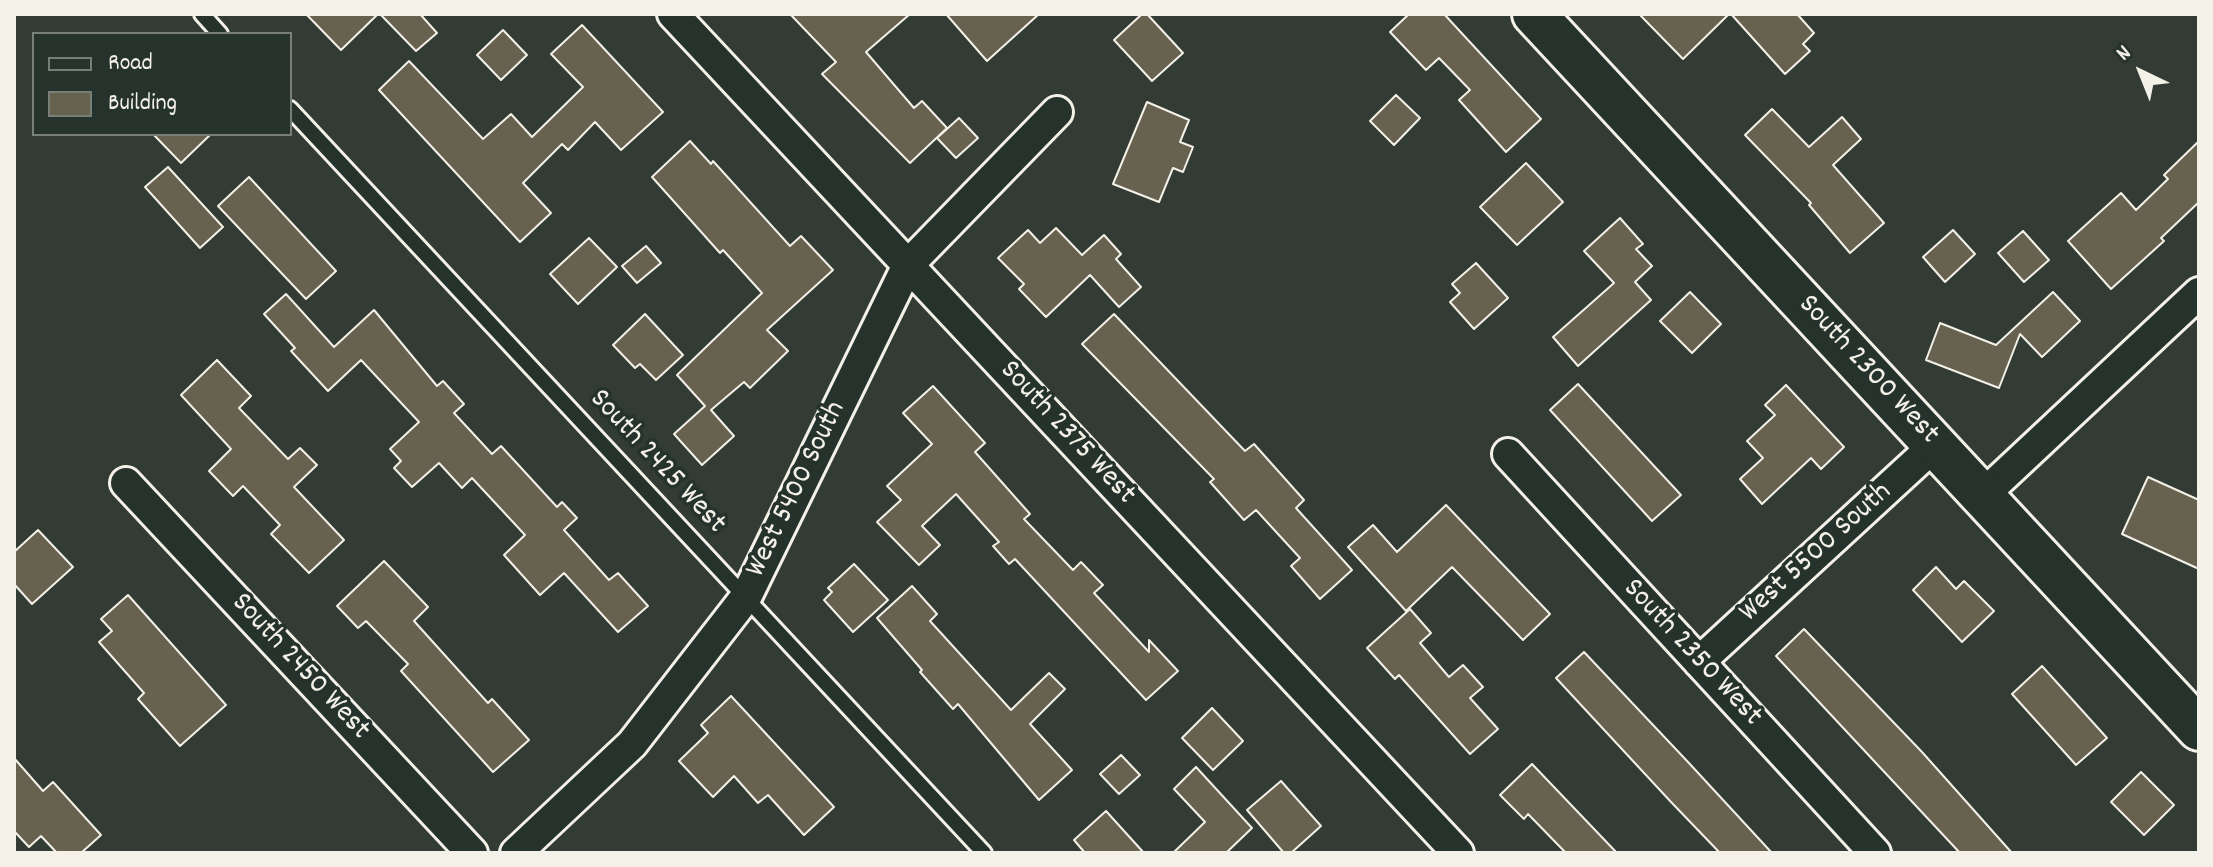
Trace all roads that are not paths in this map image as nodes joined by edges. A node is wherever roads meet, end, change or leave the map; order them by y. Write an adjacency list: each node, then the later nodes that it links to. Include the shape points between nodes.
1 (202, 14): 4 (lane)
2 (673, 14): 7 (street, South 2375 West)
3 (1534, 14): 9 (street, South 2300 West)
4 (218, 32)
5 (292, 111): 13 (lane, South 2425 West)
6 (1057, 112): 7 (street, West 5400 South)
7 (908, 265): 13 (street, West 5400 South); 19 (street, South 2375 West)
8 (2199, 293): 12 (street)
9 (1935, 445): 12 (street, South 2300 West); 14 (street, West 5500 South)
10 (1508, 454): 14 (street, South 2350 West)
11 (126, 483): 16 (street, South 2450 West)
12 (1982, 496): 15 (street, South 2300 West)
13 (746, 597): 17 (street, West 5400 South, via 632,744); 18 (lane, South 2425 West)
14 (1699, 662): 20 (street, South 2350 West)
15 (2199, 729)
16 (472, 853)
17 (516, 853)
18 (984, 853)
19 (1458, 853)
20 (1875, 853)

